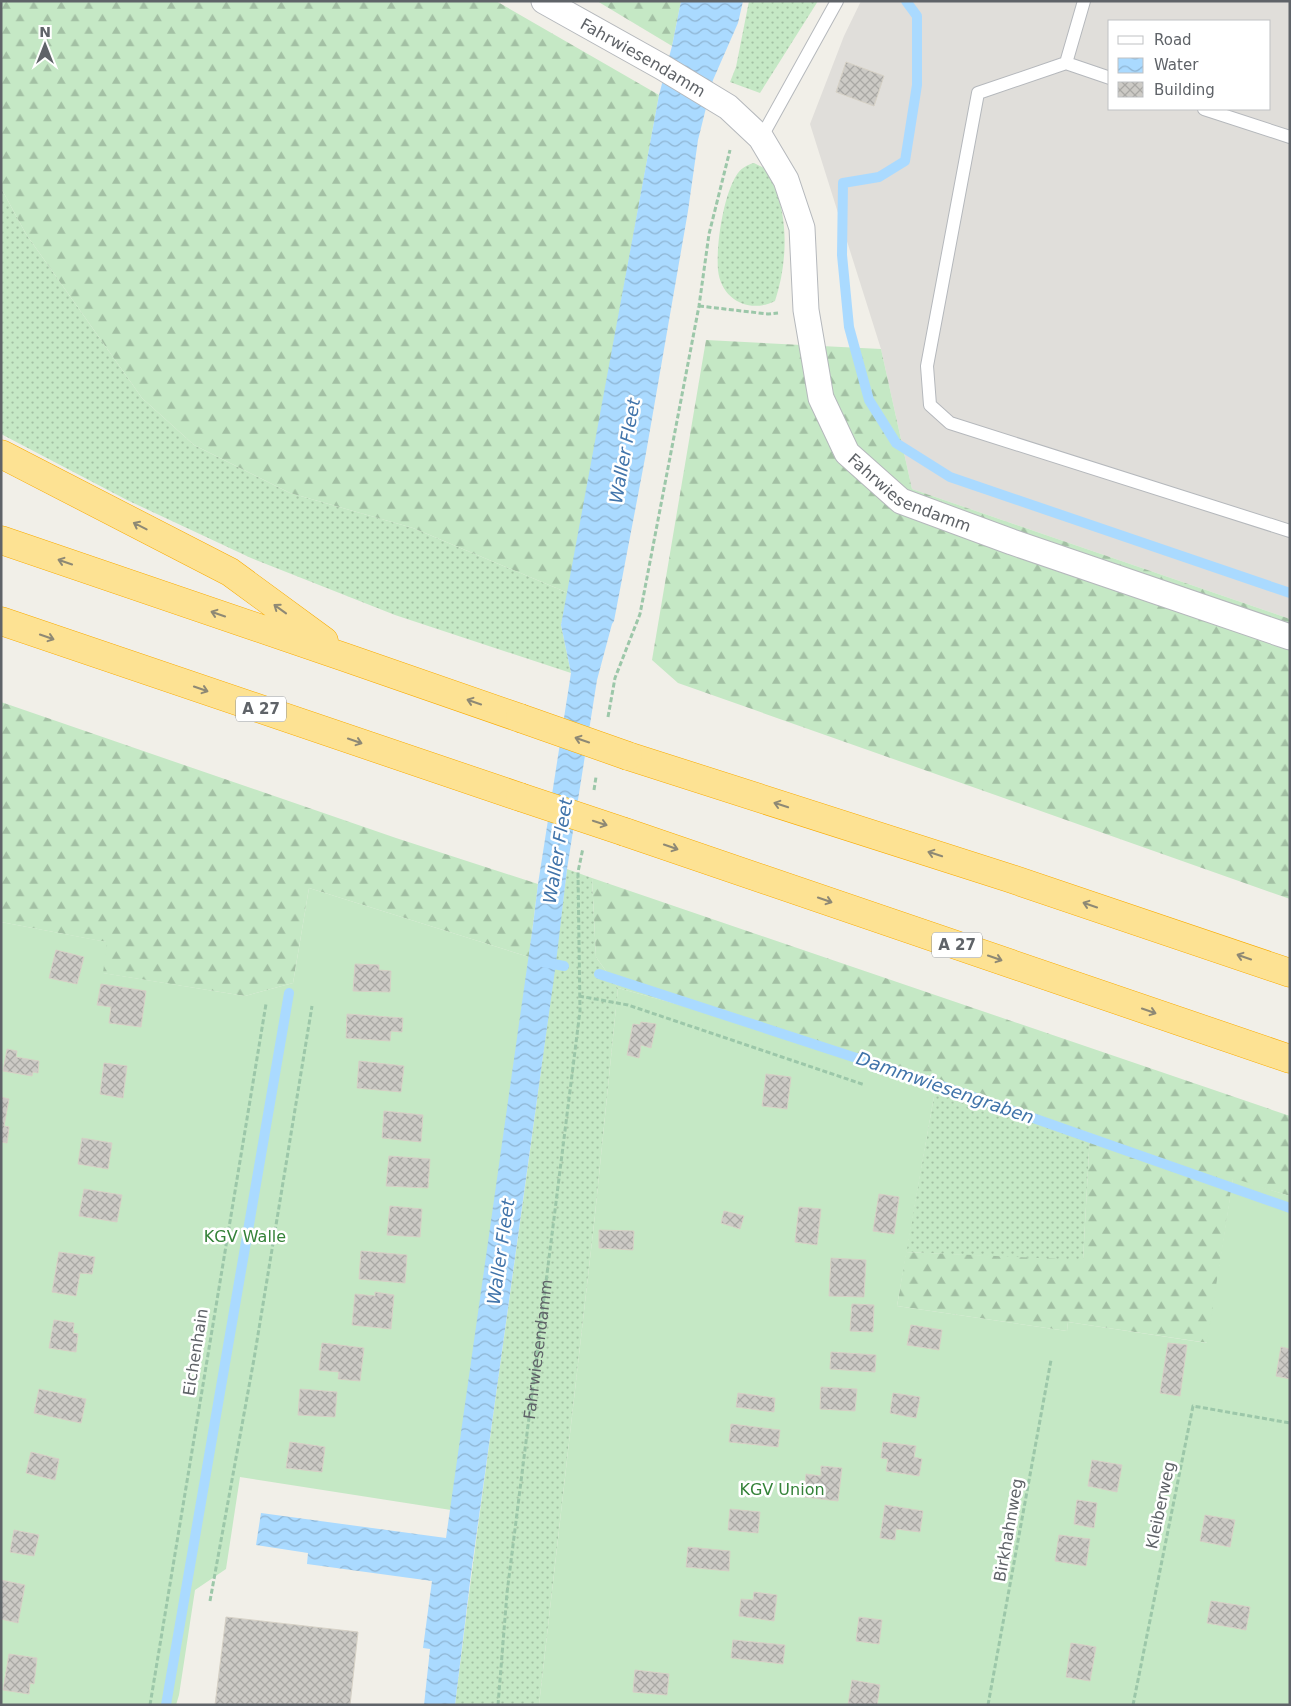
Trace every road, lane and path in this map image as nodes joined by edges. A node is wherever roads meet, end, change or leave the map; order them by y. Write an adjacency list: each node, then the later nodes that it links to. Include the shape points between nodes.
1 (544, 1): 7 (street, Fahrwiesendamm, via 662,67)
2 (837, 1): 9 (lane)
3 (1084, 1): 4 (lane)
4 (1066, 63): 5 (lane); 13 (lane, via 978,94 927,366 930,405 950,423)
5 (1108, 77)
6 (1207, 110): 8 (lane)
7 (734, 112): 9 (street, Fahrwiesendamm); 10 (path, via 709,234)
8 (1290, 137)
9 (761, 138): 11 (street, Fahrwiesendamm, via 786,180 802,228)
10 (699, 306): 11 (path, via 768,314); 18 (path, via 640,614)
11 (806, 310): 16 (street, Fahrwiesendamm, via 820,398 847,454 901,501)
12 (1, 454): 17 (highway, one-way to 12, via 230,572)
13 (1290, 531)
14 (1, 540): 17 (highway, one-way to 14)
15 (1, 621): 24 (highway, A 27, one-way to 24, bridge)
16 (1290, 637)
17 (347, 658): 20 (highway, one-way to 17, bridge, via 1009,878 628,756)
18 (615, 678)
19 (578, 872): 21 (path, Fahrwiesendamm)
20 (1290, 973)
21 (579, 996): 25 (path, via 628,1005); 30 (path, Fahrwiesendamm, via 506,1593)
22 (266, 1004): 29 (path, Eichenhain)
23 (312, 1006): 28 (path)
24 (1290, 1059)
25 (865, 1085)
26 (1052, 1360): 31 (path, Birkhahnweg)
27 (1290, 1423): 32 (path, Kleiberweg, via 1193,1406)
28 (210, 1601)
29 (150, 1705)
30 (498, 1705)
31 (988, 1705)
32 (1133, 1705)

